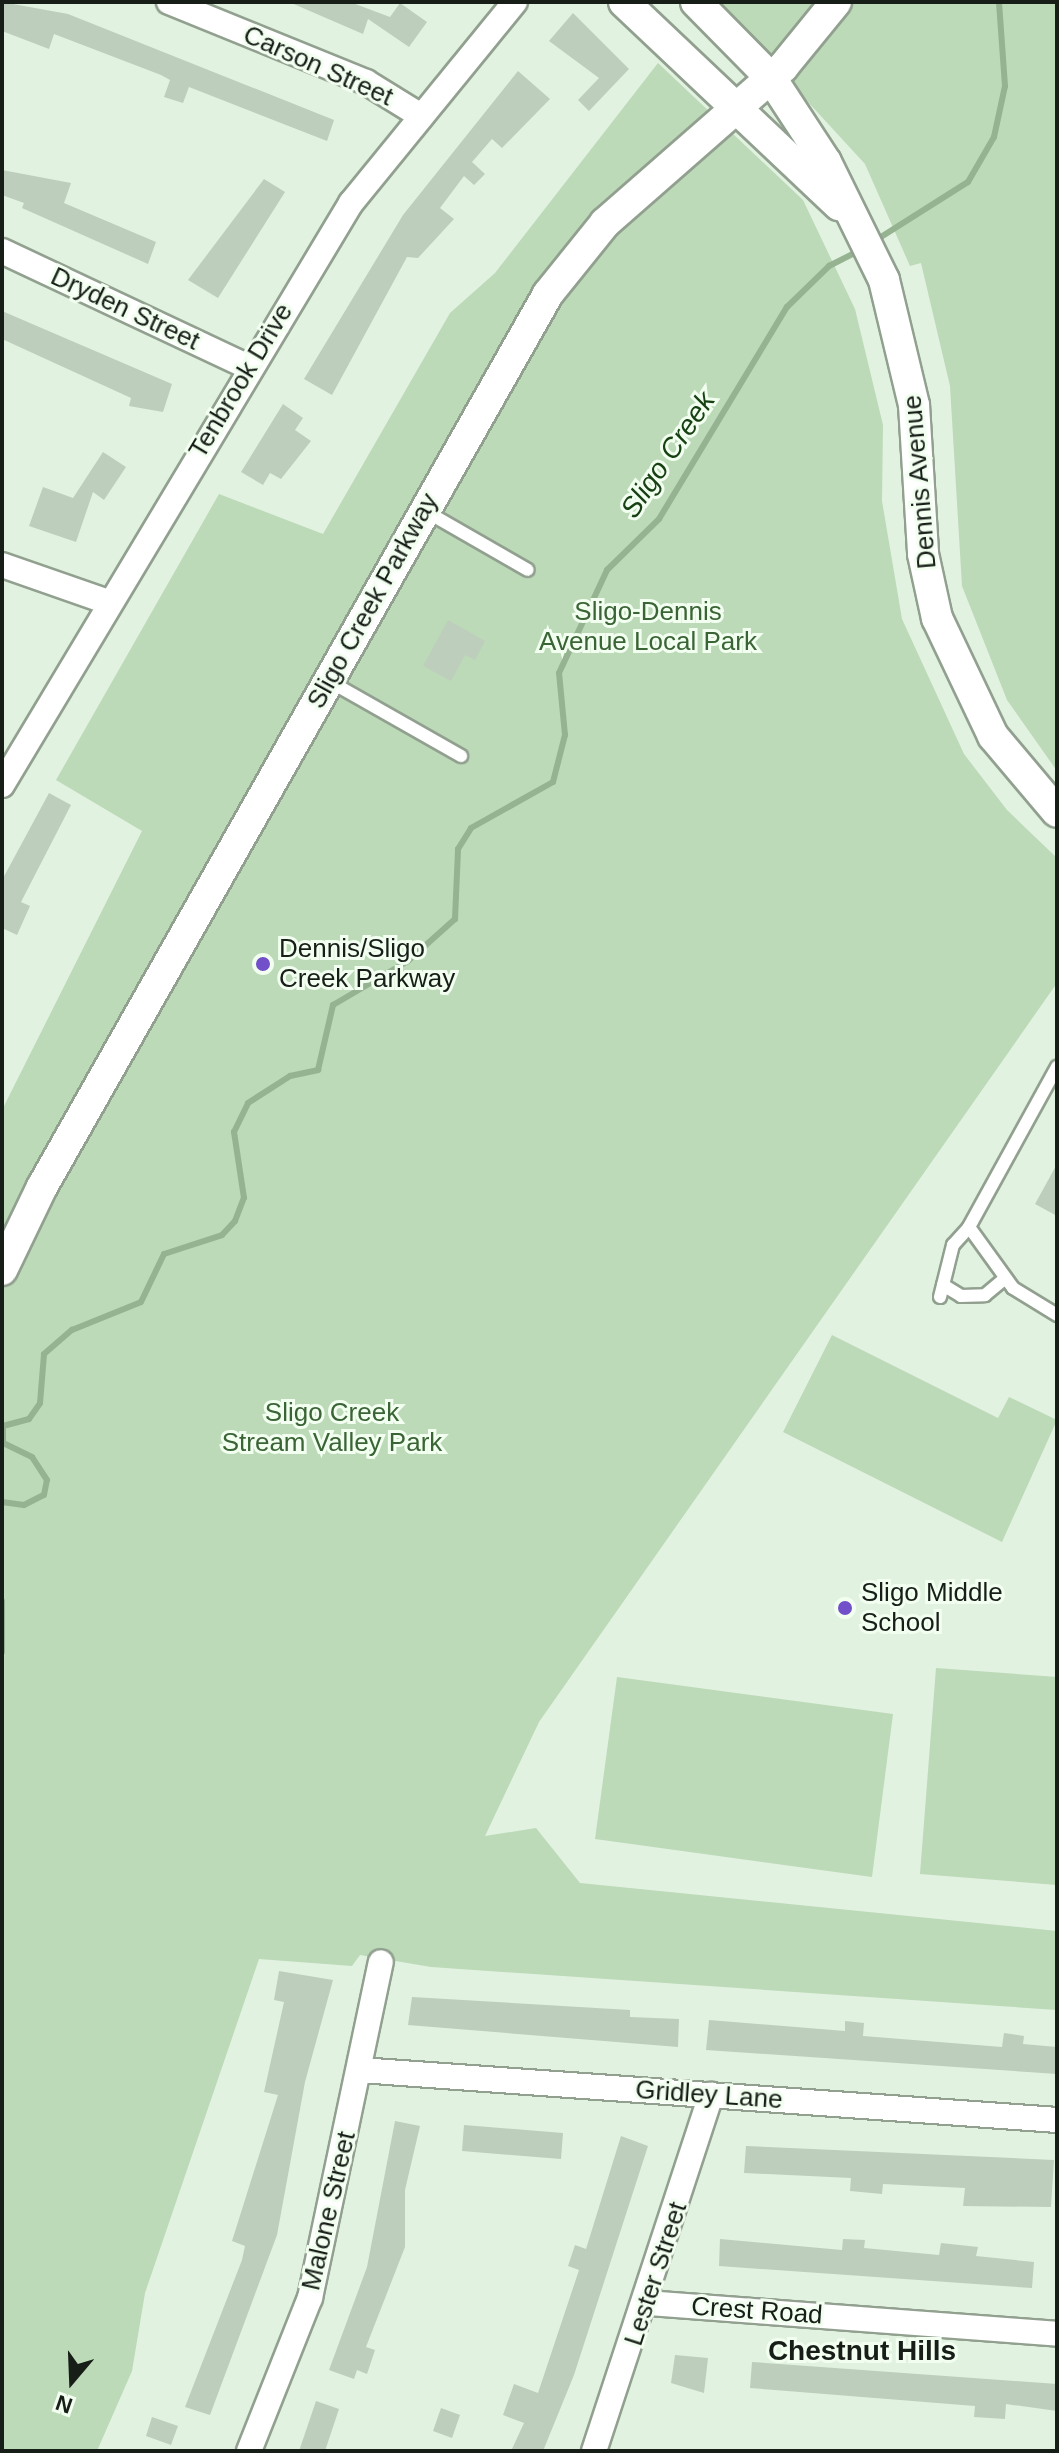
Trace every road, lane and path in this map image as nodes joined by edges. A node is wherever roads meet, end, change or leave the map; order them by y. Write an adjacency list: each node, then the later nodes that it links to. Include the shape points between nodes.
1 (169, 2): 8 (street, Carson Street, via 366,82)
2 (515, 2): 8 (street, Tenbrook Drive)
3 (624, 2): 7 (street, Dennis Avenue)
4 (696, 2): 6 (street, Dennis Avenue)
5 (836, 2): 6 (street, Sligo Creek Parkway)
6 (771, 78): 7 (street, Sligo Creek Parkway); 9 (street, Dennis Avenue)
7 (735, 109): 9 (street, Dennis Avenue); 12 (street, Sligo Creek Parkway, via 605,223 548,294)
8 (421, 116): 11 (street, Tenbrook Drive, via 351,203)
9 (856, 220): 19 (street, Dennis Avenue, via 884,280 914,405 923,554 937,618 993,736)
10 (2, 251): 11 (street, Dryden Street)
11 (249, 367): 15 (street, Tenbrook Drive)
12 (425, 511): 14 (lane); 16 (street, Sligo Creek Parkway)
13 (2, 565): 15 (street)
14 (528, 570)
15 (108, 602): 18 (street, Tenbrook Drive)
16 (329, 681): 17 (lane); 22 (street, Sligo Creek Parkway, via 42,1187)
17 (461, 756)
18 (2, 785)
19 (1057, 812)
20 (1057, 1067): 21 (lane)
21 (969, 1227): 23 (lane); 23 (lane, via 953,1245 942,1291 985,1295)
22 (2, 1270)
23 (1005, 1278): 24 (lane)
24 (1057, 1315)
25 (381, 1962): 26 (street, Malone Street)
26 (360, 2070): 27 (street, Gridley Lane); 31 (street, Malone Street, via 310,2298)
27 (711, 2095): 28 (street, Gridley Lane); 29 (street, Lester Street)
28 (1057, 2120)
29 (648, 2303): 30 (street, Crest Road); 32 (street, Lester Street)
30 (1057, 2334)
31 (249, 2451)
32 (594, 2451)

